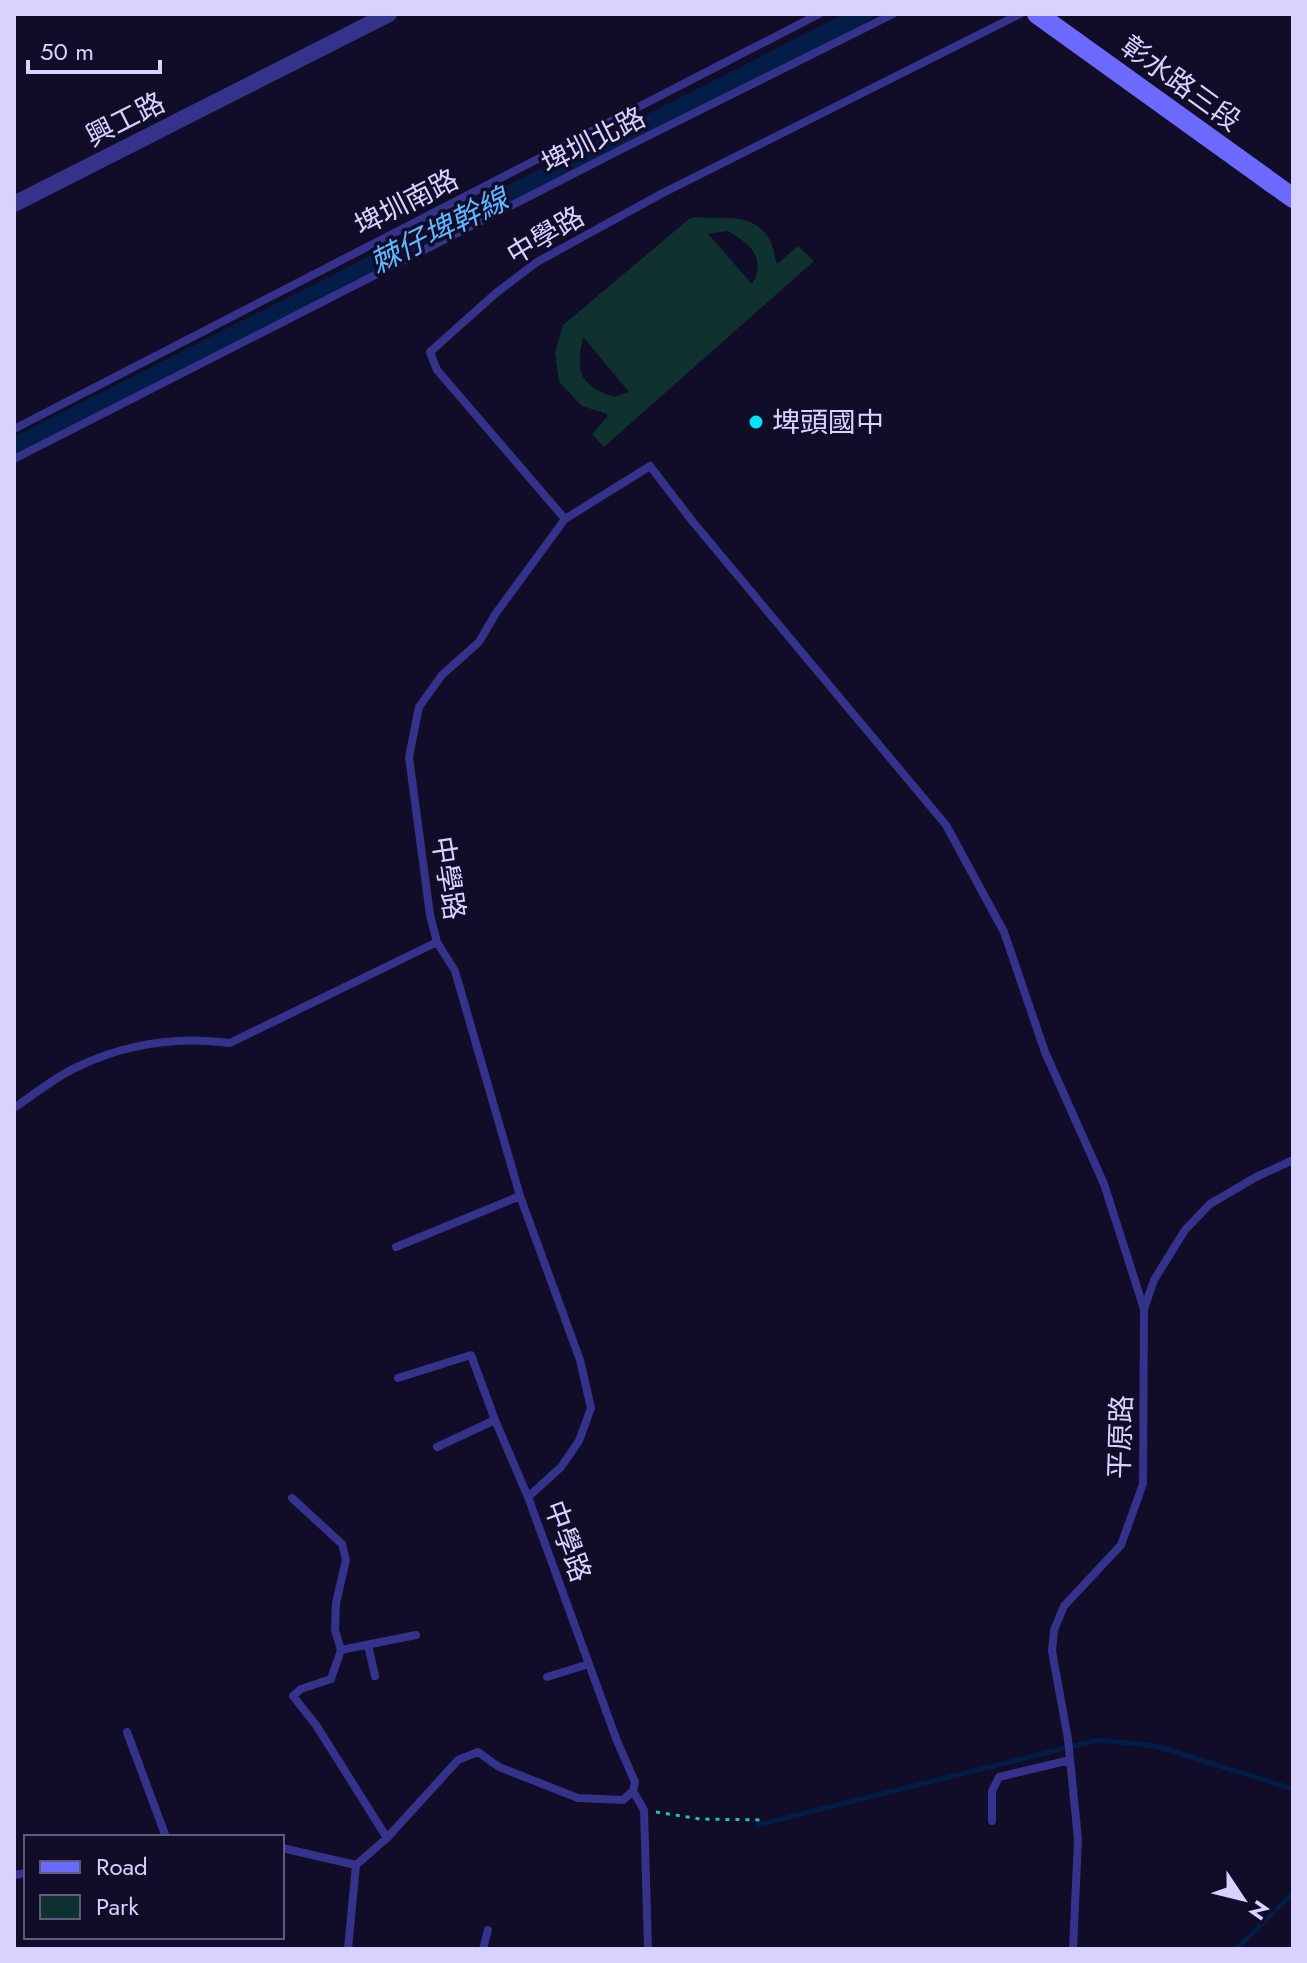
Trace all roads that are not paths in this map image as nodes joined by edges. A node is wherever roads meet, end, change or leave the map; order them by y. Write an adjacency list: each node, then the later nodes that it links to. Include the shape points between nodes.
1 (389, 14): 7 (street, 興工路)
2 (819, 14): 8 (lane, 埤圳南路)
3 (893, 14): 9 (lane, 埤圳北路)
4 (1020, 14): 10 (lane, 中學路, via 537,262 430,352 437,370)
5 (1037, 14): 6 (main road, 彰水路三段)
6 (1293, 198)
7 (14, 204)
8 (14, 429)
9 (14, 459)
10 (565, 519): 11 (lane, 中學路, via 479,642 442,675 419,707 409,757); 16 (lane, via 650,466 946,825 1004,932 1045,1052 1104,1184)
11 (437, 942): 12 (lane, via 230,1043 148,1043 77,1067); 14 (lane, 中學路, via 455,971)
12 (14, 1108)
13 (1293, 1160): 16 (lane, 平原路, via 1210,1204 1185,1230 1154,1280)
14 (520, 1196): 15 (lane); 20 (lane, 中學路, via 580,1360 591,1408 579,1441 561,1467)
15 (396, 1247)
16 (1144, 1309): 29 (lane, 平原路, via 1143,1484 1121,1545 1064,1606 1054,1630 1052,1651)
17 (398, 1378): 18 (lane, via 471,1355)
18 (495, 1420): 19 (lane); 20 (lane)
19 (437, 1447)
20 (528, 1497): 25 (lane, 中學路)
21 (292, 1498): 24 (lane, via 342,1544 346,1560 335,1630)
22 (416, 1635): 23 (lane)
23 (368, 1645): 24 (lane); 26 (lane)
24 (341, 1650): 33 (lane, via 331,1679 293,1696)
25 (589, 1664): 27 (lane); 30 (lane, 中學路, via 635,1782)
26 (375, 1676)
27 (547, 1677)
28 (127, 1732): 32 (lane)
29 (1070, 1760): 31 (lane, via 999,1777 992,1791); 40 (lane, 平原路, via 1078,1839)
30 (633, 1791): 33 (lane, via 623,1800 578,1798 499,1767 478,1752 458,1760); 39 (lane, 中學路, via 644,1810)
31 (992, 1821)
32 (165, 1835)
33 (387, 1838): 35 (lane)
34 (284, 1848): 35 (lane)
35 (356, 1865): 37 (lane)
36 (488, 1930): 38 (lane)
37 (348, 1949)
38 (483, 1949)
39 (648, 1949)
40 (1073, 1949)

